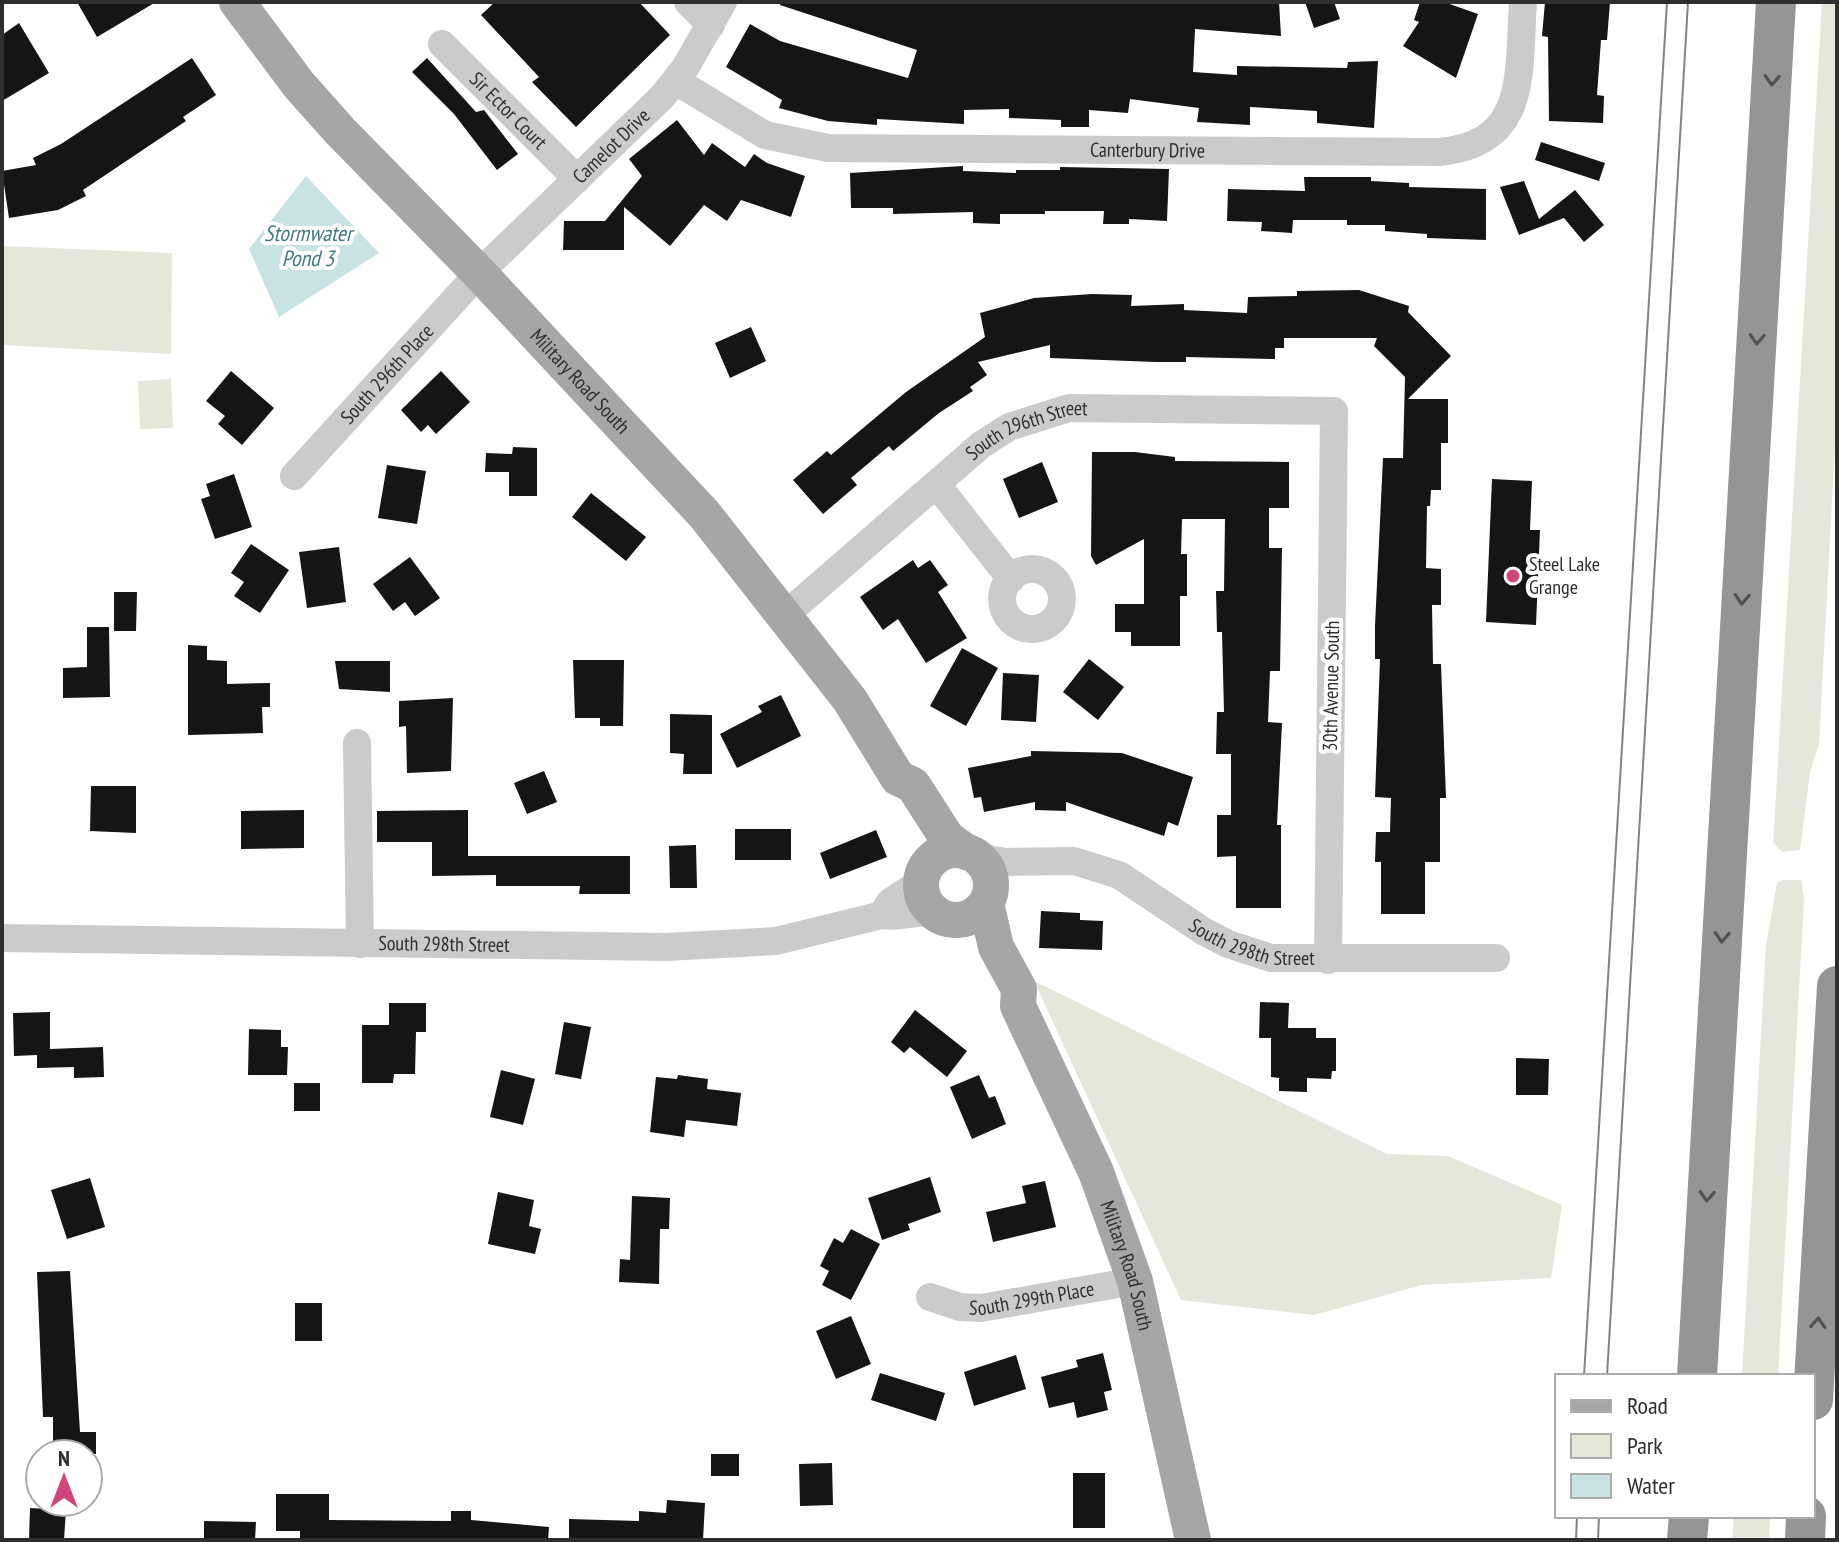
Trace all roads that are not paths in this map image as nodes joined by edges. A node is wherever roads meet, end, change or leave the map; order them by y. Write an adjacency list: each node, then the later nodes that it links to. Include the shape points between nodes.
1 (237, 2): 9 (main road, Military Road South, via 299,85)
2 (688, 2): 5 (street)
3 (1523, 2): 7 (street, Canterbury Drive, via 1506,118 1486,140 1451,151 828,148 765,135)
4 (1776, 2): 29 (highway, one-way to 29)
5 (717, 13): 7 (street, Camelot Drive)
6 (442, 44): 8 (street, Sir Ector Court)
7 (676, 81): 8 (street, Camelot Drive)
8 (577, 179): 9 (street, Camelot Drive)
9 (479, 273): 11 (street, South 296th Place); 14 (main road, Military Road South, via 704,514)
10 (1334, 411): 12 (street, South 296th Street, via 1069,408 1009,427); 24 (street, 30th Avenue South)
11 (294, 476)
12 (937, 485): 13 (street); 14 (street, South 296th Street)
13 (1011, 579)
14 (784, 616): 16 (main road, Military Road South, via 850,700)
15 (357, 743): 22 (street)
16 (898, 778): 17 (main road, Military Road South, via 913,785 947,838); 19 (main road, Military Road South, via 897,794 920,835)
17 (971, 855): 18 (street, South 298th Street); 19 (main road, via 939,854); 20 (main road, via 988,871)
18 (1026, 861): 20 (street, via 1009,871); 24 (street, South 298th Street, via 1074,861 1119,875 1203,931 1250,953)
19 (931, 896): 20 (main road, via 969,918); 22 (street, South 298th Street, via 890,902 882,915 807,936 730,945); 26 (main road, Military Road South, via 966,936 1001,997)
20 (988, 898): 26 (main road, Military Road South, via 996,947 1019,989)
21 (2, 938): 22 (street, South 298th Street)
22 (360, 944)
23 (1496, 958): 24 (street, South 298th Street)
24 (1328, 960)
25 (1837, 986): 30 (highway, one-way to 25)
26 (1018, 1006): 27 (main road, Military Road South, via 1096,1172)
27 (1135, 1281): 28 (street, South 299th Place, via 981,1308); 33 (main road, Military Road South)
28 (930, 1297)
29 (1697, 1374)
30 (1815, 1374)
31 (1689, 1518): 34 (highway)
32 (1806, 1518): 35 (highway)
33 (1193, 1540)
34 (1687, 1540)
35 (1805, 1540)

